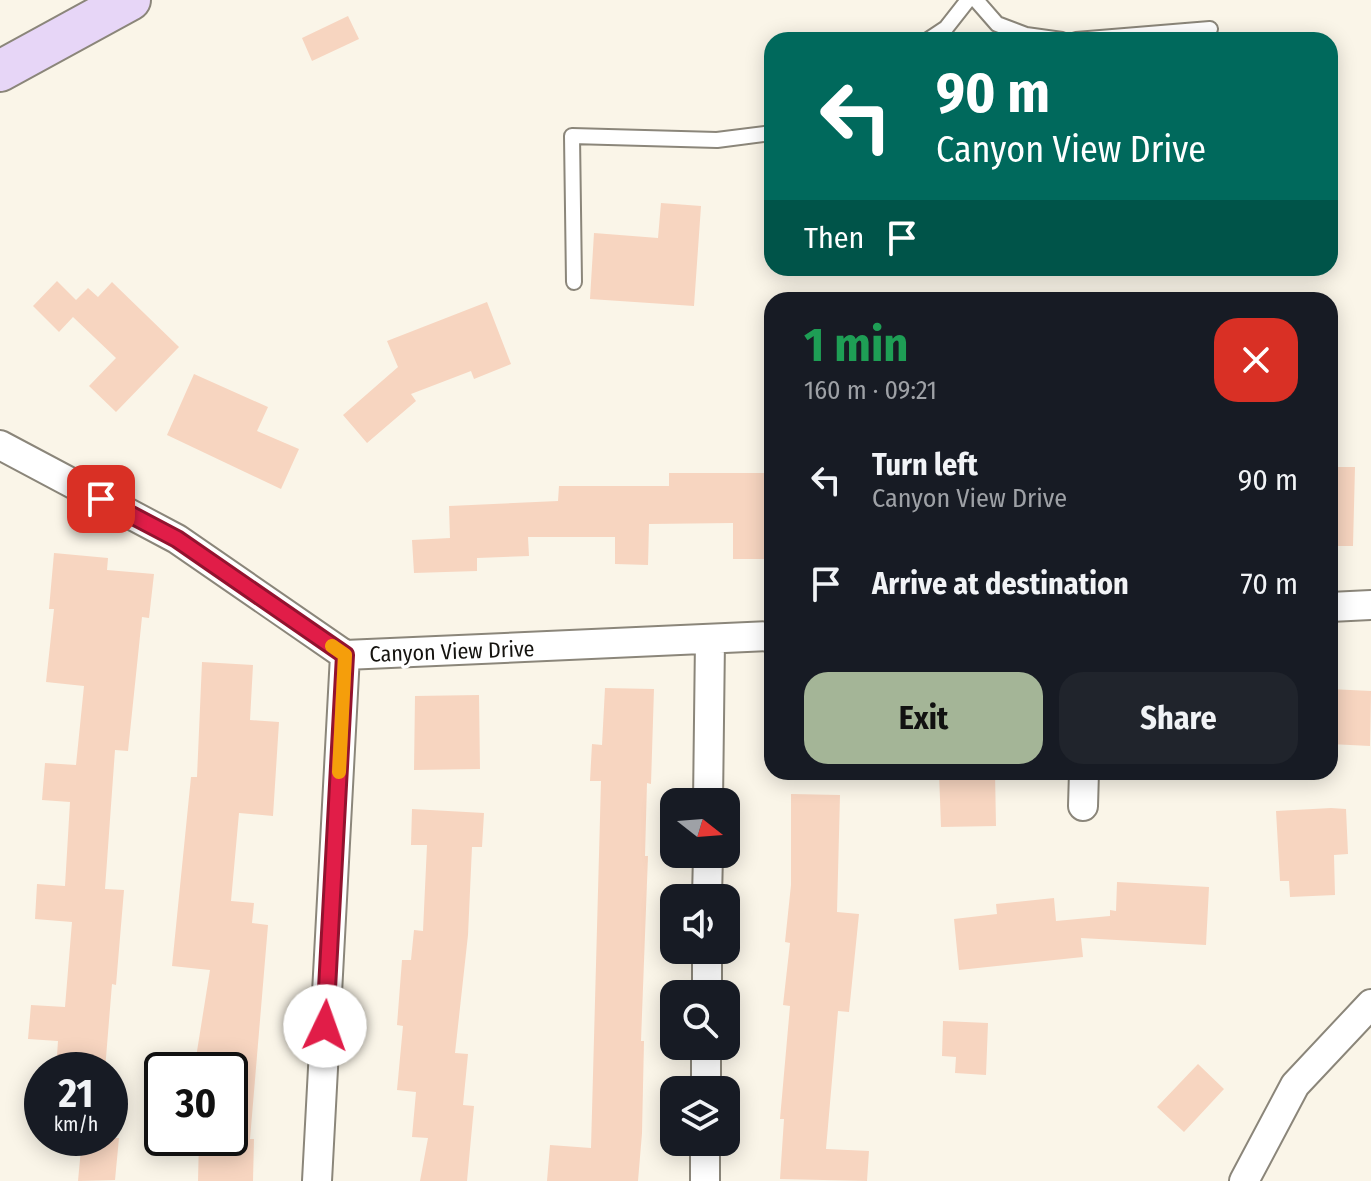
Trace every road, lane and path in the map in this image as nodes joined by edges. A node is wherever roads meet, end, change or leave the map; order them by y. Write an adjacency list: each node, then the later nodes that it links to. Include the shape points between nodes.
1 (130, 0): 8 (street)
2 (968, 0): 5 (lane)
3 (976, 0): 6 (lane, via 997,24)
4 (1210, 29): 7 (lane)
5 (940, 32)
6 (1018, 32)
7 (1173, 32)
8 (0, 71)
9 (764, 134): 10 (lane, via 717,140 572,136)
10 (574, 282)
11 (0, 445): 16 (street, Canyon View Drive, via 177,539)
12 (1371, 605): 13 (street)
13 (1338, 607)
14 (764, 637): 15 (street, Canyon View Drive)
15 (710, 640): 16 (street, Canyon View Drive); 18 (street)
16 (345, 655): 22 (street)
17 (1084, 780): 19 (street)
18 (708, 788)
19 (1083, 806)
20 (1371, 1004): 24 (street, via 1295,1085)
21 (705, 1156): 23 (street)
22 (317, 1181)
23 (705, 1181)
24 (1244, 1181)

